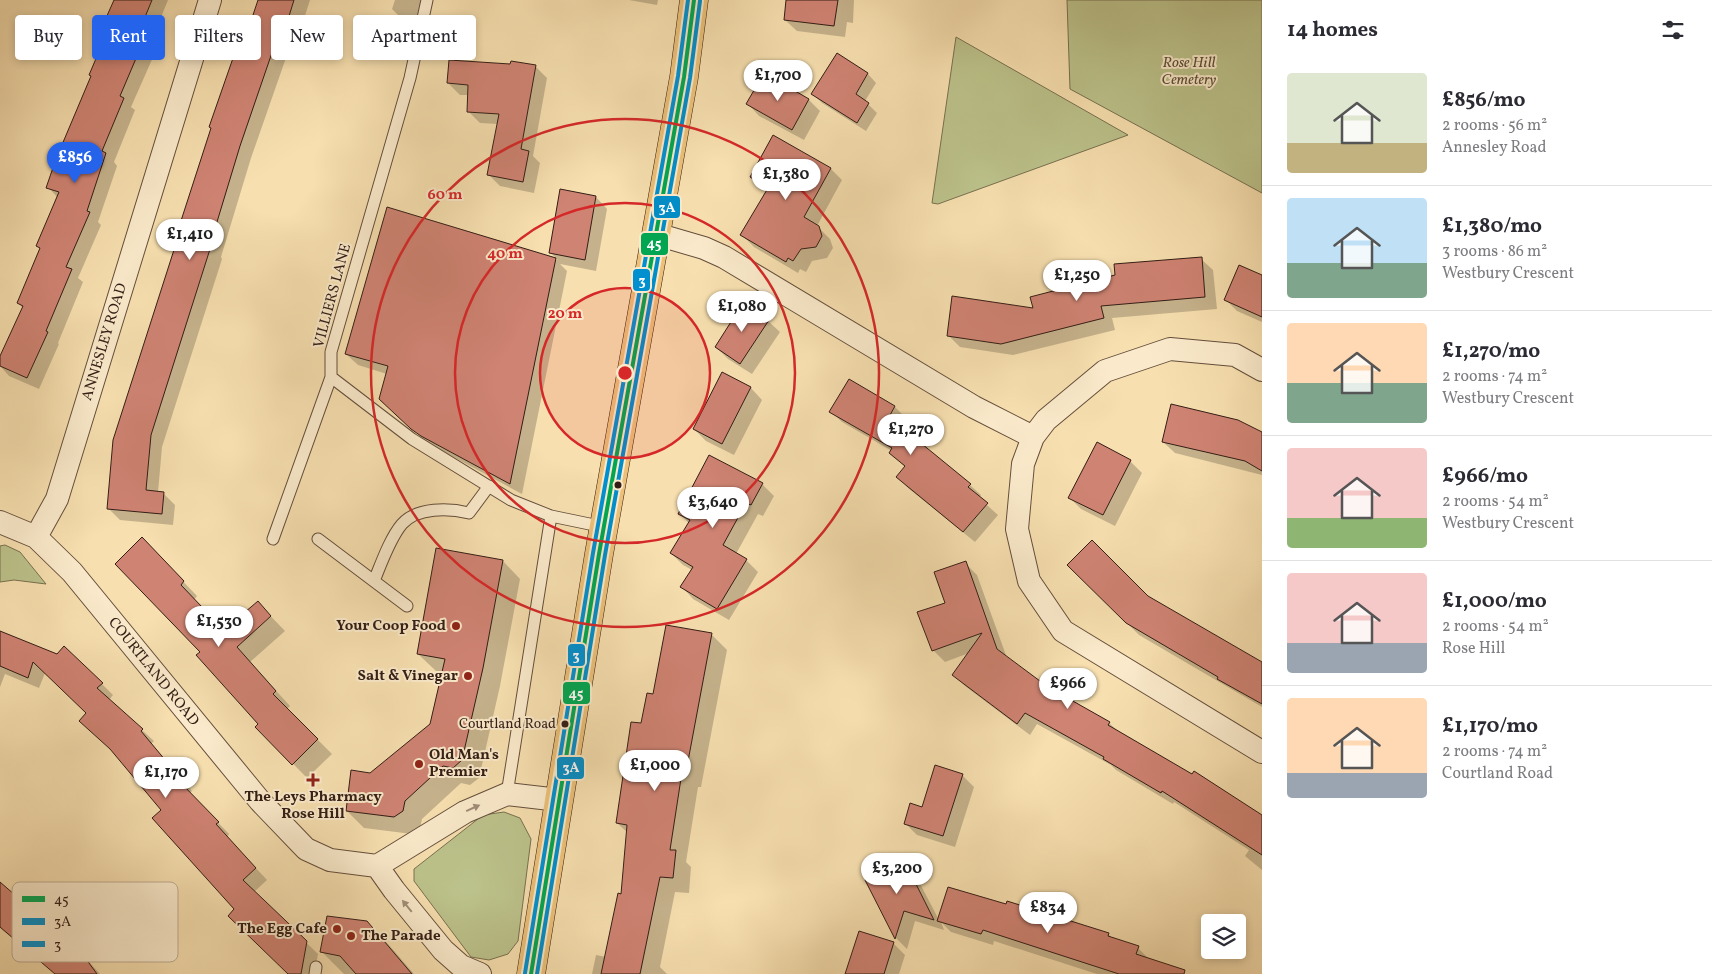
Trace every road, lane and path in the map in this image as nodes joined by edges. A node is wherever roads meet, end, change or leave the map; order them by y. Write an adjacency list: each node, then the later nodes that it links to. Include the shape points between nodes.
1 (210, 0): 12 (street, ANNESLEY ROAD, via 57,499)
2 (427, 0): 6 (lane, VILLIERS LANE, via 410,78 331,352)
3 (694, 0): 4 (main road)
4 (656, 234): 7 (street, via 724,257 974,407); 11 (main road)
5 (1262, 370): 7 (street, via 1235,355 1170,349 1104,371 1046,420)
6 (331, 377): 8 (lane, via 412,439); 13 (lane, VILLIERS LANE)
7 (1033, 437): 17 (street, via 1023,464 1017,528 1029,580 1063,631)
8 (489, 486): 9 (lane, via 511,500); 15 (lane, via 469,512 436,510 418,514 402,523)
9 (551, 516): 11 (lane); 18 (lane)
10 (0, 522): 12 (street, COURTLAND ROAD)
11 (604, 527): 19 (main road)
12 (36, 537): 20 (street, COURTLAND ROAD, via 72,572 260,801 306,849 330,860)
13 (273, 539)
14 (318, 539): 15 (lane)
15 (374, 581): 16 (lane)
16 (407, 606)
17 (1262, 752)
18 (507, 794): 19 (street); 20 (street, one-way to 18, via 465,812)
19 (559, 800): 22 (main road)
20 (377, 866): 21 (street, one-way to 20, via 461,966 443,950)
21 (480, 974)
22 (531, 974)

